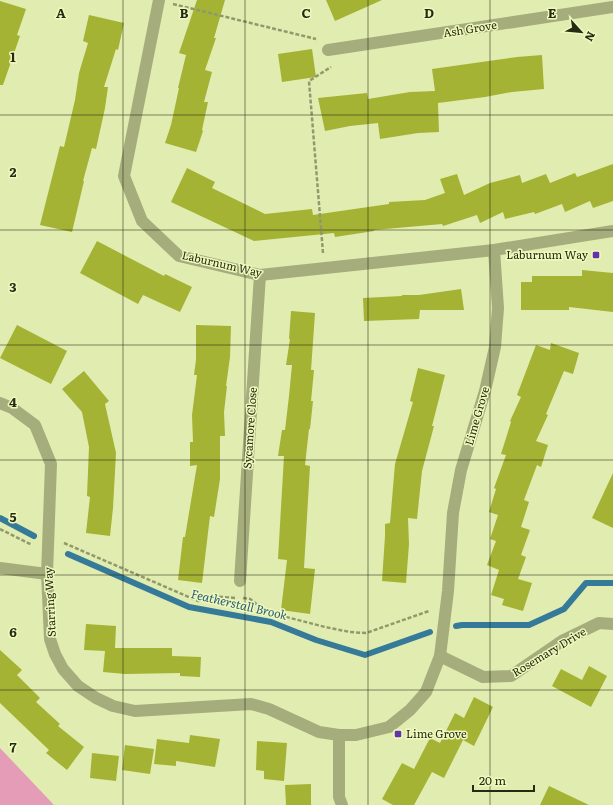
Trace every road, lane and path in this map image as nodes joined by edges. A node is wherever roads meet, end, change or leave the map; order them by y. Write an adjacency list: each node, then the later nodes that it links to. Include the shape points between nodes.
1 (159, 0): 3 (path, via 318,40); 7 (street, Laburnum Way, via 124,176 142,221 179,256)
2 (613, 7): 3 (street, Ash Grove)
3 (328, 50): 6 (path, via 331,67 309,81)
4 (613, 231): 5 (street, Laburnum Way)
5 (494, 250): 6 (street, Laburnum Way); 15 (street, Lime Grove, via 498,308 495,347 485,391 461,470 453,513 448,591)
6 (324, 268): 7 (street, Laburnum Way)
7 (260, 275): 13 (street, Sycamore Close)
8 (0, 403): 10 (street, Starring Way, via 12,408 35,425 51,464)
9 (0, 529): 10 (path)
10 (48, 553): 12 (street, Starring Way)
11 (0, 568): 12 (street)
12 (48, 574): 16 (street, Starring Way, via 50,638 55,654 63,669 78,686 96,698 135,711 251,704 319,732)
13 (240, 581)
14 (613, 624): 15 (street, Rosemary Drive, via 599,623 562,641 511,676 483,677)
15 (440, 656): 16 (street, Lime Grove, via 426,692 410,710 389,726 356,735)
16 (339, 735): 17 (street)
17 (342, 805)

